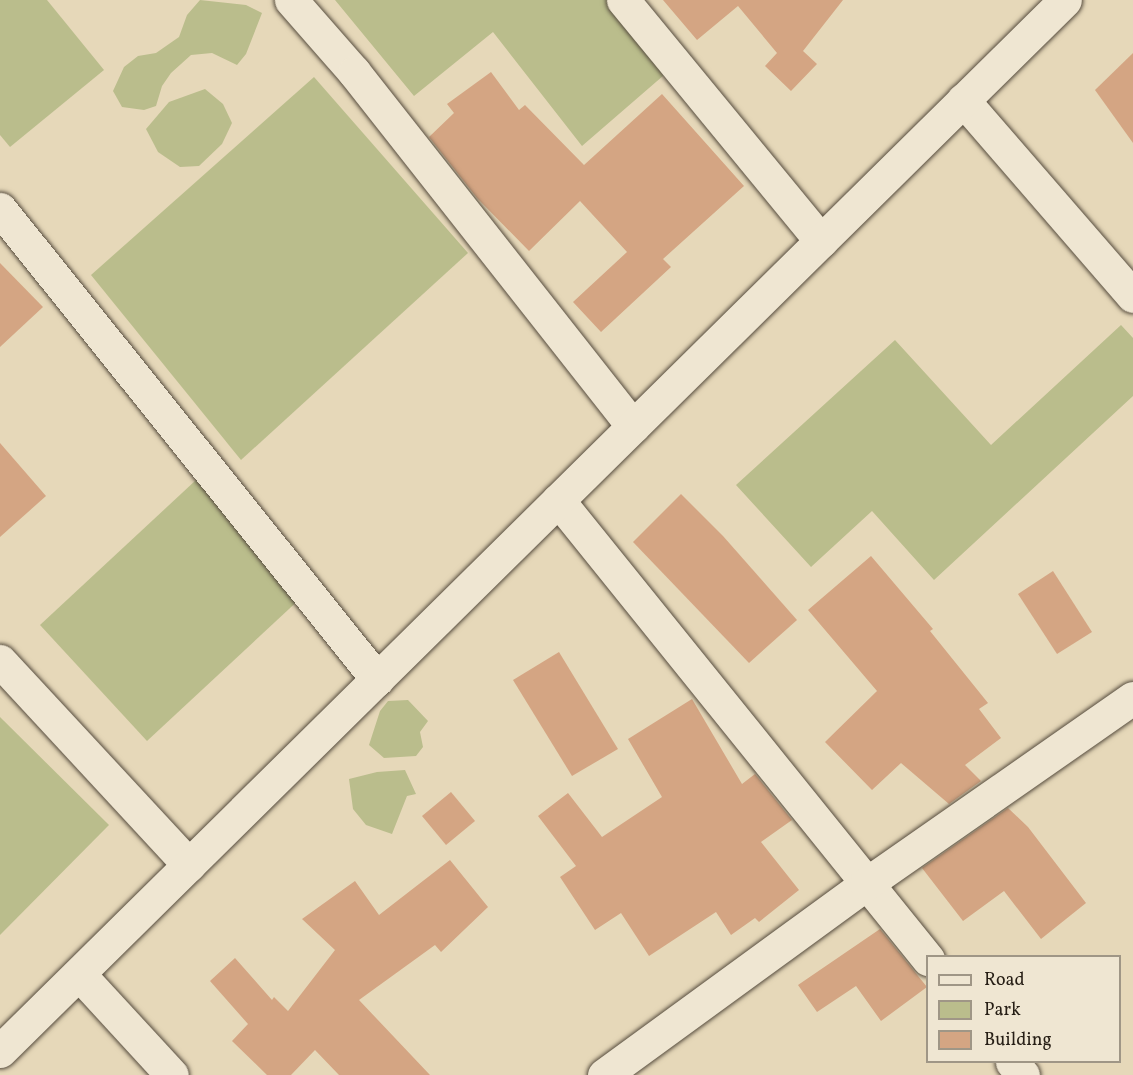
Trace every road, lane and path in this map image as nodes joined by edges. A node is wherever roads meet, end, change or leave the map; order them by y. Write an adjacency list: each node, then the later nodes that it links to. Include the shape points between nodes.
1 (291, 0): 8 (street, via 354,72)
2 (623, 0): 6 (street)
3 (1065, 0): 4 (street)
4 (963, 100): 6 (street); 7 (street)
5 (0, 209): 11 (street)
6 (821, 241): 8 (street)
7 (1133, 296)
8 (633, 426): 9 (street)
9 (558, 500): 11 (street); 14 (street)
10 (0, 661): 13 (street)
11 (377, 679): 13 (street)
12 (1133, 698): 14 (street)
13 (189, 865): 16 (street)
14 (866, 884): 15 (street); 20 (street)
15 (926, 958)
16 (79, 974): 17 (street); 19 (street)
17 (0, 1051)
18 (1013, 1063): 21 (street)
19 (172, 1075)
20 (604, 1075)
21 (1023, 1075)

